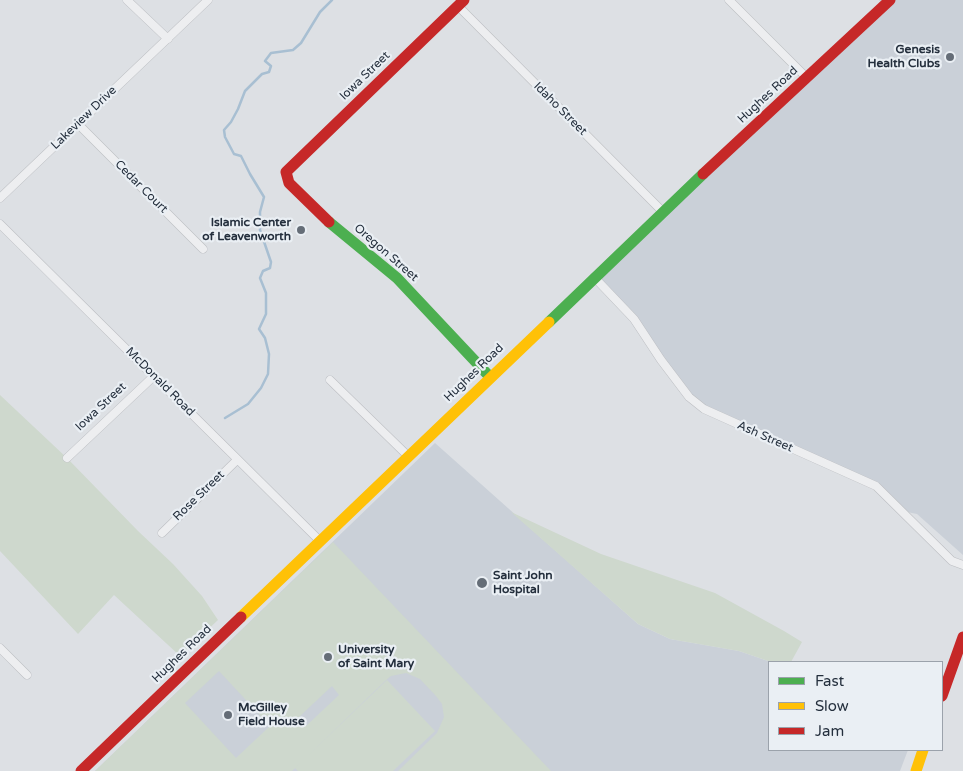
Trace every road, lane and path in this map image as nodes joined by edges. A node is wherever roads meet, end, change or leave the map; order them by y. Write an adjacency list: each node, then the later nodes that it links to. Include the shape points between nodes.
1 (127, 0): 6 (street)
2 (208, 0): 6 (street, Lakeview Drive)
3 (729, 0): 7 (street)
4 (884, 2): 7 (main road, Hughes Road)
5 (461, 3): 9 (main road, Iowa Street); 11 (street, Idaho Street)
6 (168, 38): 8 (street, Lakeview Drive)
7 (807, 78): 11 (main road, Hughes Road)
8 (78, 124): 10 (street, Lakeview Drive); 13 (street, Cedar Court)
9 (286, 172): 16 (main road, Oregon Street, via 289,183 335,228 397,278)
10 (0, 198)
11 (663, 212): 14 (main road, Hughes Road)
12 (0, 224): 15 (street, McDonald Road)
13 (203, 249)
14 (594, 278): 16 (main road, Hughes Road); 23 (street, Ash Street, via 634,319 689,397 704,409 876,486 952,561)
15 (154, 376): 19 (street, Iowa Street); 20 (street, McDonald Road)
16 (490, 377): 18 (main road, Hughes Road)
17 (330, 380): 18 (street)
18 (408, 456): 22 (main road, Hughes Road)
19 (67, 458)
20 (237, 460): 21 (street, Rose Street); 22 (street, McDonald Road)
21 (162, 533)
22 (319, 540): 29 (main road, Hughes Road)
23 (963, 565)
24 (963, 637): 27 (main road)
25 (0, 648): 26 (street)
26 (26, 675)
27 (943, 693)
28 (923, 751): 30 (main road)
29 (81, 771)
30 (916, 771)

